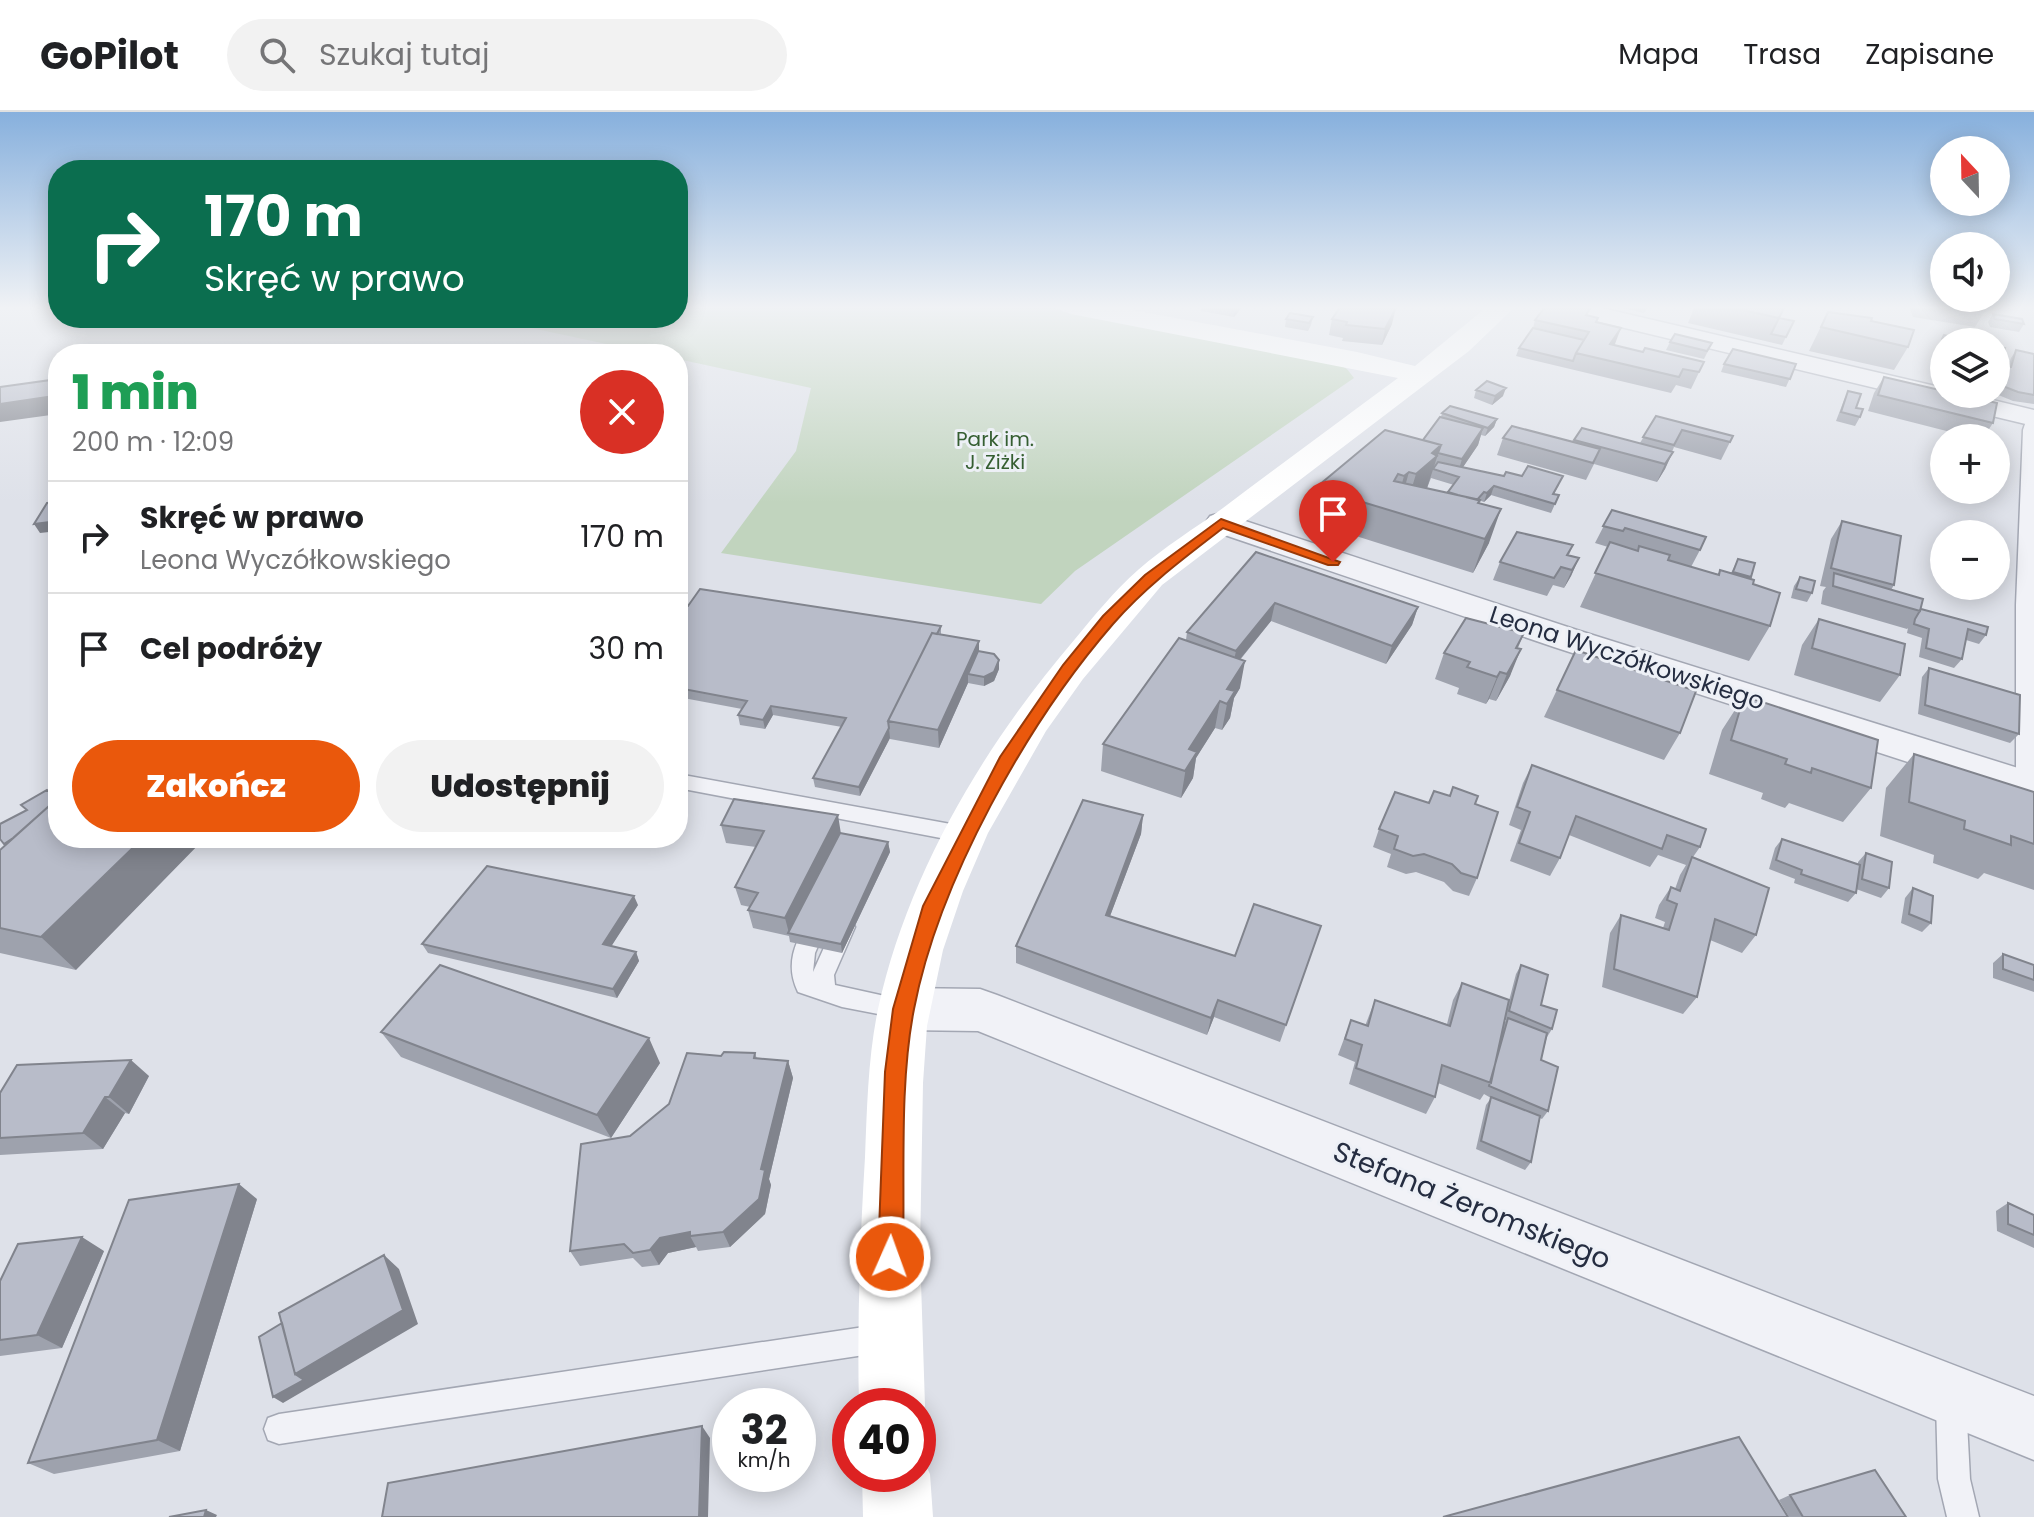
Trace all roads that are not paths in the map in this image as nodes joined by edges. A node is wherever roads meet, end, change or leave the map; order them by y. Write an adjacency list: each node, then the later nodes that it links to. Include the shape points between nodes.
1 (1404, 372): 4 (street)
2 (1424, 372): 4 (street)
3 (1839, 372): 5 (street)
4 (1419, 375): 6 (street)
5 (2034, 418): 8 (lane, via 2024,605)
6 (1221, 523): 8 (street, Leona Wyczółkowskiego); 9 (street, via 1150,578 1088,644 1009,757)
7 (688, 783): 9 (lane, via 865,824)
8 (2030, 787)
9 (967, 835): 13 (street, via 933,906)
10 (829, 898): 12 (lane, via 799,964 806,985)
11 (854, 905): 12 (lane, via 823,975)
12 (824, 991): 13 (lane)
13 (904, 1009): 14 (street, via 896,1072); 16 (street, Stefana Żeromskiego, via 980,1010)
14 (888, 1338): 15 (street); 18 (lane)
15 (891, 1388)
16 (1951, 1394): 17 (street, Stefana Żeromskiego); 21 (lane, via 1954,1479)
17 (2034, 1428)
18 (279, 1429)
19 (897, 1492): 20 (street)
20 (898, 1517)
21 (1963, 1517)

